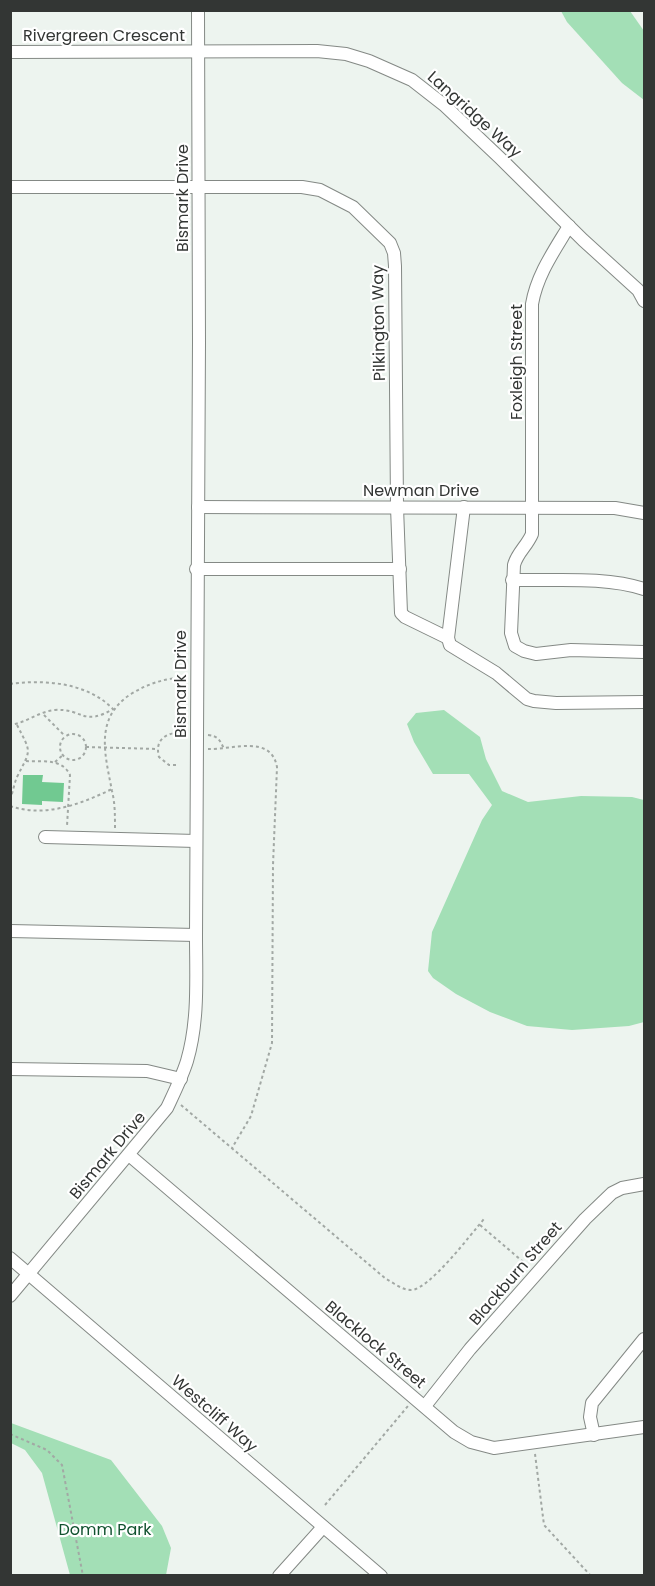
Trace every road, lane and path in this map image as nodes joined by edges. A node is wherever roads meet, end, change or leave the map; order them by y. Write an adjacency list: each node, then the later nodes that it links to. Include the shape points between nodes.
1 (198, 10): 2 (street, Bismark Drive)
2 (198, 51): 3 (street, Rivergreen Crescent); 5 (street, Bismark Drive); 6 (street, Langridge Way, via 317,51 346,54 391,69 444,105)
3 (10, 52)
4 (10, 187): 5 (street)
5 (198, 187): 8 (street, Bismark Drive); 9 (street, Pilkington Way, via 320,190 353,207 390,243 395,266)
6 (569, 226): 7 (street, Langridge Way); 11 (street, Foxleigh Street, via 547,262 532,304)
7 (645, 301)
8 (198, 507): 9 (street, Newman Drive); 13 (street, Bismark Drive)
9 (397, 507): 10 (street, Newman Drive); 14 (street, Pilkington Way)
10 (464, 507): 11 (street, Newman Drive); 17 (street)
11 (533, 507): 12 (street, Newman Drive, via 615,508); 15 (street, Foxleigh Street, via 532,534 516,557)
12 (645, 513)
13 (196, 569): 14 (street); 19 (street, Bismark Drive)
14 (400, 569): 17 (street, Pilkington Way, via 401,613)
15 (512, 580): 16 (street, via 598,582); 18 (street, Foxleigh Street, via 512,633 515,646 524,651)
16 (645, 589)
17 (448, 638): 21 (street, via 458,651 534,702)
18 (645, 652)
19 (196, 676): 22 (path, via 157,681); 32 (street, Bismark Drive)
20 (10, 684): 22 (path, via 66,685 105,700)
21 (645, 702)
22 (113, 709): 23 (path, via 100,717 63,710); 30 (path)
23 (43, 714): 24 (path); 28 (path)
24 (17, 724): 25 (path); 35 (path, via 28,749)
25 (10, 725)
26 (185, 732): 31 (path, via 167,734)
27 (208, 735): 33 (path, via 220,740)
28 (65, 736): 29 (path, via 77,734); 34 (path, via 60,743)
29 (86, 747): 30 (path); 34 (path, via 75,760)
30 (104, 748): 31 (path); 38 (path)
31 (158, 749): 37 (path, via 164,762)
32 (196, 749): 33 (path); 45 (street, Bismark Drive)
33 (224, 749): 51 (path, via 262,746 271,751 277,767 272,1043 251,1116)
34 (63, 755): 36 (path)
35 (26, 761): 36 (path); 39 (path)
36 (55, 762): 41 (path, via 70,775)
37 (176, 765)
38 (112, 789): 41 (path); 44 (path)
39 (10, 800)
40 (10, 806): 41 (path, via 55,810)
41 (69, 806): 43 (path)
42 (45, 837): 43 (street)
43 (66, 837): 44 (street)
44 (115, 839): 45 (street)
45 (196, 841): 47 (street, Bismark Drive)
46 (10, 931): 47 (street)
47 (196, 935): 49 (street, Bismark Drive, via 196,1006)
48 (10, 1069): 49 (street, via 147,1071)
49 (181, 1079): 50 (street, Bismark Drive)
50 (172, 1097): 51 (path); 52 (street, Bismark Drive)
51 (232, 1148): 55 (path, via 401,1288 411,1290 426,1284)
52 (129, 1155): 58 (street, Bismark Drive); 61 (street, Blacklock Street)
53 (645, 1184): 57 (street, Blackburn Street, via 612,1193)
54 (484, 1220): 55 (path)
55 (480, 1224): 57 (path)
56 (10, 1258): 58 (street, Westcliff Way)
57 (537, 1273): 62 (street, Blackburn Street)
58 (28, 1274): 59 (street, Bismark Drive); 68 (street, Westcliff Way)
59 (10, 1296)
60 (645, 1339): 65 (street, via 592,1403)
61 (415, 1398): 62 (street, Blacklock Street); 67 (path)
62 (425, 1406): 66 (street, Blacklock Street, via 471,1442 494,1448)
63 (645, 1427): 65 (street, Blacklock Street)
64 (10, 1434): 69 (path, via 47,1450 62,1465)
65 (594, 1435): 66 (street, Blacklock Street)
66 (533, 1443): 72 (path, via 544,1525)
67 (325, 1504)
68 (323, 1527): 70 (street); 71 (street, Westcliff Way)
69 (83, 1575)
70 (279, 1575)
71 (381, 1575)
72 (591, 1575)

